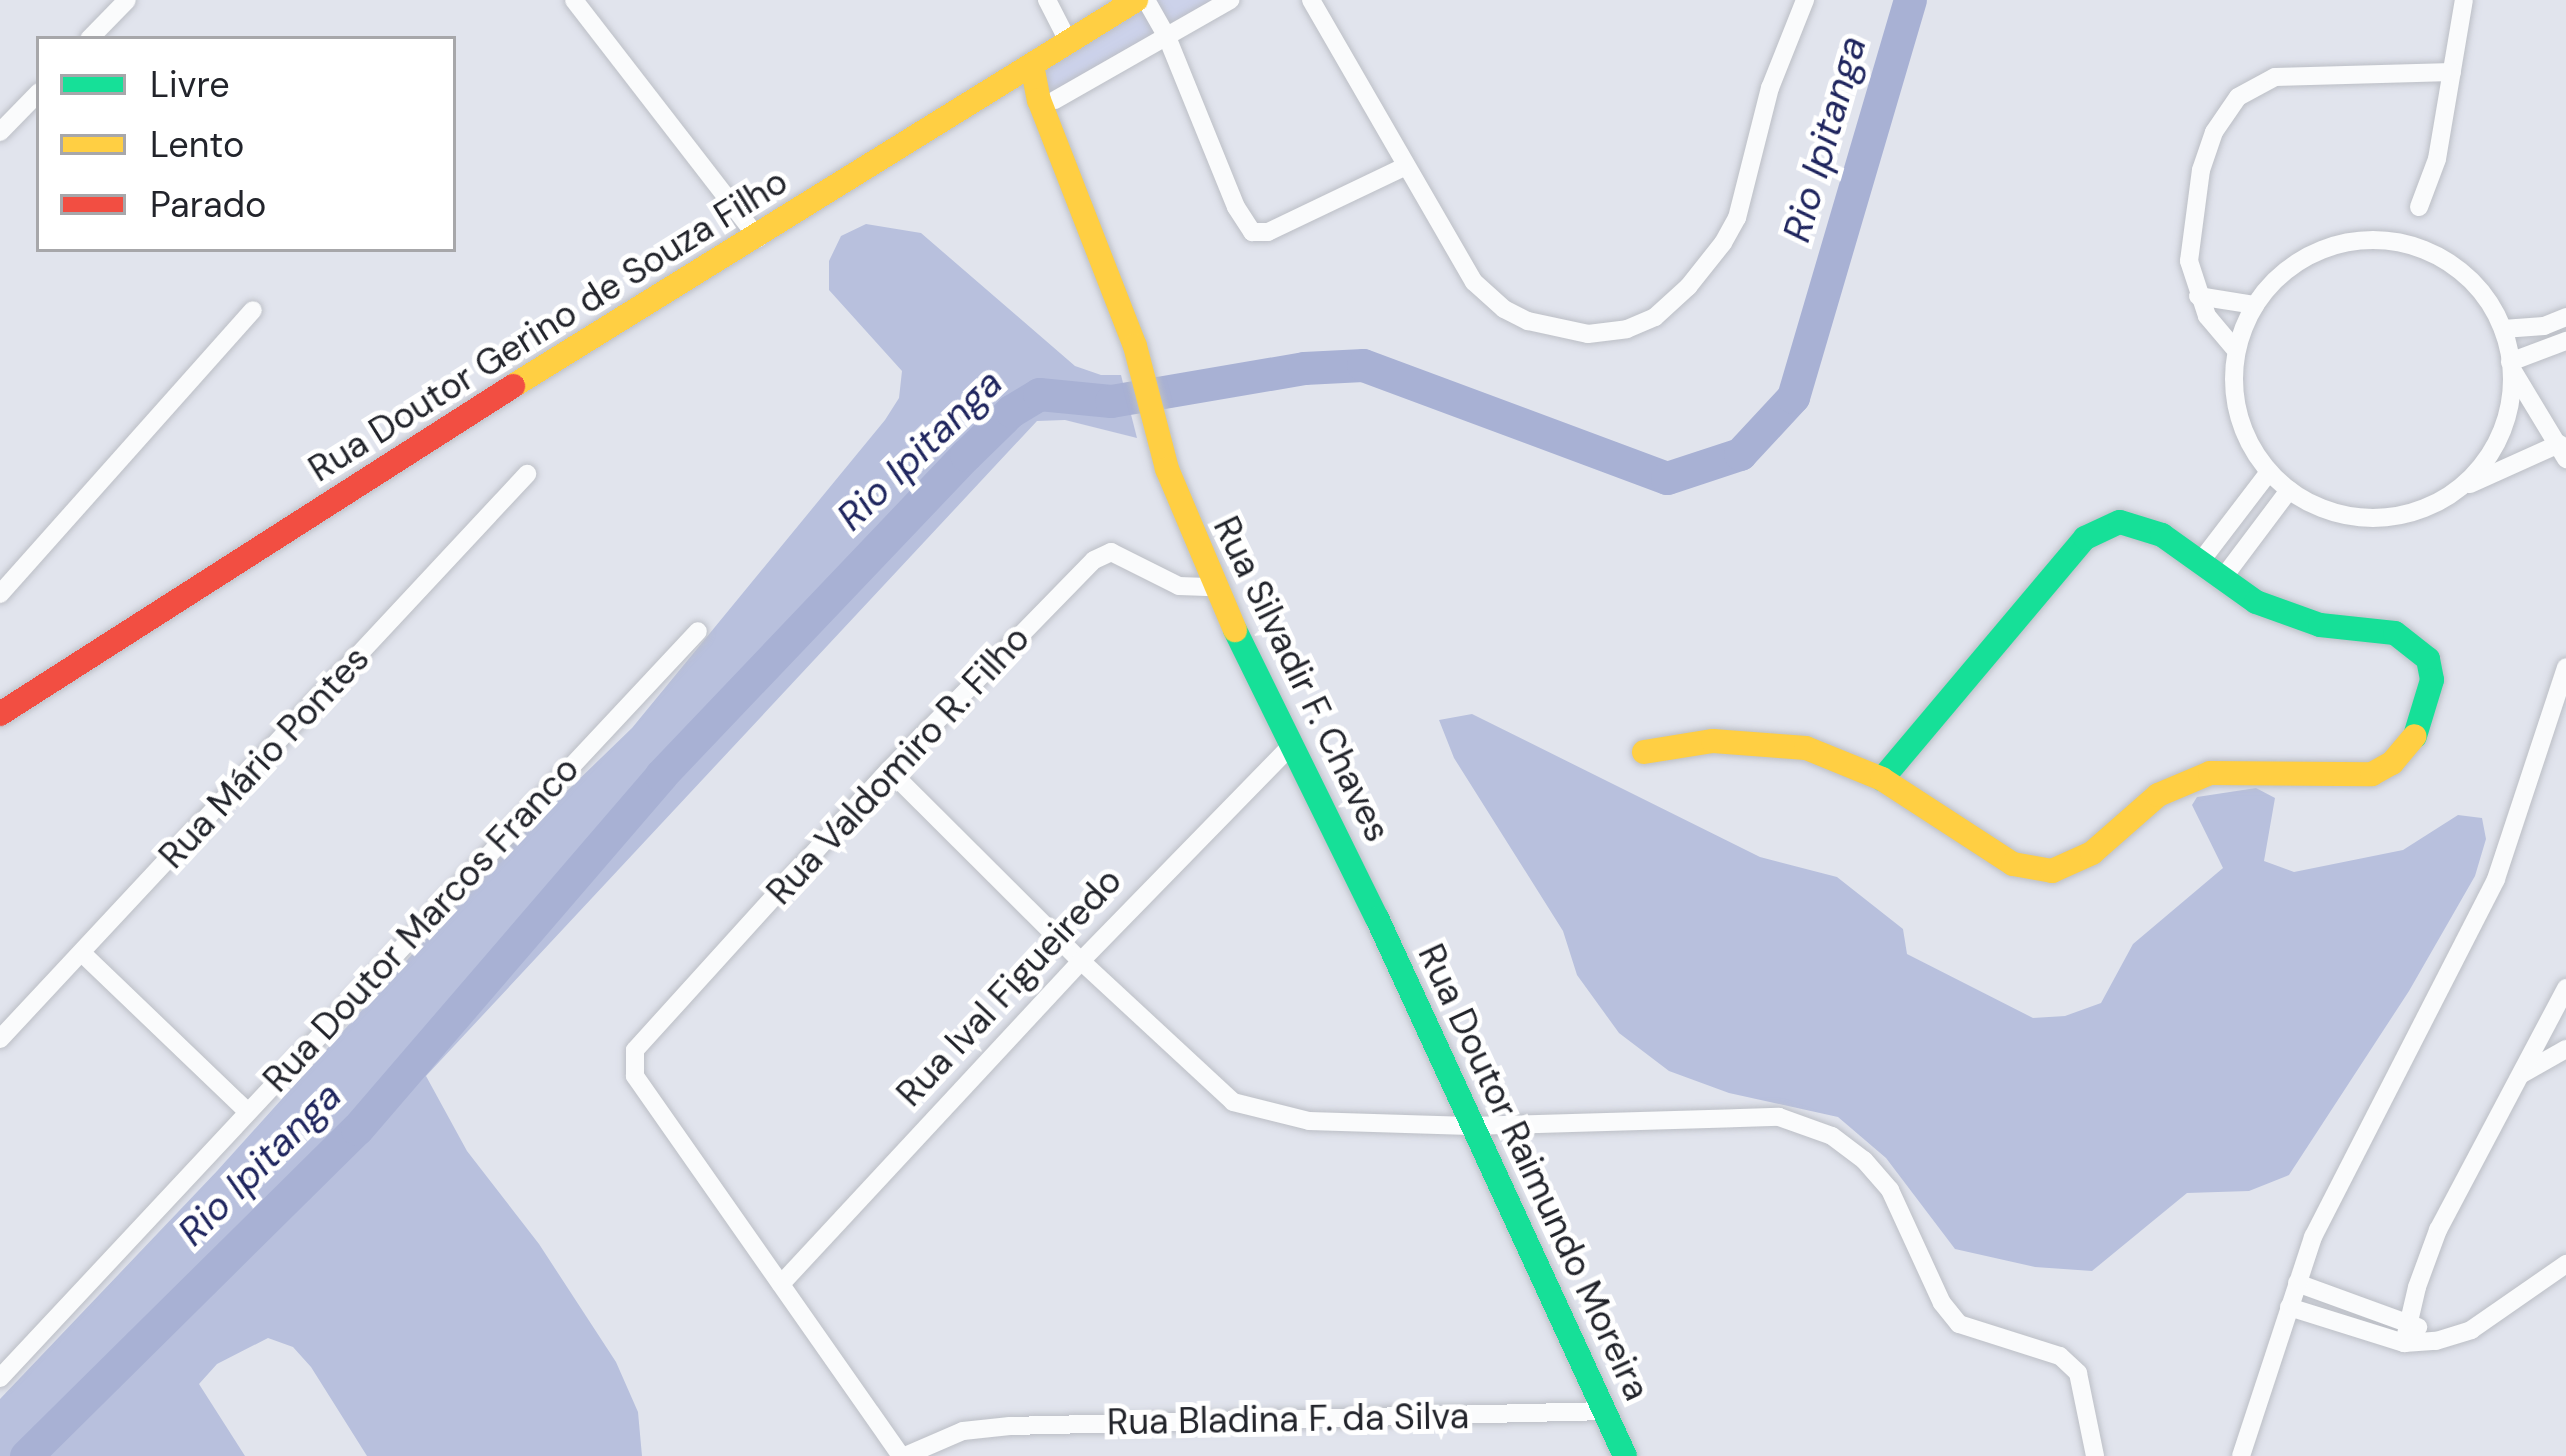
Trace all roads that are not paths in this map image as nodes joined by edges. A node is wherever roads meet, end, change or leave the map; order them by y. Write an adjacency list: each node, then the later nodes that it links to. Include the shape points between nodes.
1 (127, 0): 10 (street)
2 (574, 0): 21 (street)
3 (1047, 0): 12 (street)
4 (1136, 0): 12 (main road, Rua Doutor Gerino de Souza Filho)
5 (1146, 0): 11 (street)
6 (1230, 0): 11 (street)
7 (1311, 0): 19 (street)
8 (1805, 0): 19 (street, via 1770,88 1737,218 1688,287 1655,317 1588,334 1504,309 1474,282)
9 (2464, 0): 14 (street)
10 (92, 36)
11 (1167, 37): 17 (street); 19 (street, via 1249,230 1268,232)
12 (1068, 41): 13 (main road, Rua Doutor Gerino de Souza Filho)
13 (1032, 65): 15 (main road, Rua Doutor Gerino de Souza Filho); 17 (main road, Rua Silvadir F. Chaves)
14 (2452, 72): 20 (street, via 2437,159); 22 (street, via 2275,77 2237,97 2201,170 2189,242)
15 (1004, 82): 17 (main road); 21 (main road, Rua Doutor Gerino de Souza Filho)
16 (36, 95): 18 (street)
17 (1047, 100): 37 (main road, Rua Silvadir F. Chaves, via 1135,346 1166,469)
18 (0, 132)
19 (1404, 167)
20 (2419, 207)
21 (758, 238): 41 (main road, Rua Doutor Gerino de Souza Filho)
22 (2198, 296): 23 (street); 28 (street)
23 (2254, 305): 26 (street, via 2283,272 2320,250 2364,240 2408,244 2448,262 2481,291); 28 (street)
24 (253, 310): 38 (street)
25 (2566, 317): 26 (street)
26 (2503, 329): 29 (street)
27 (2566, 341): 29 (street)
28 (2234, 348): 31 (street, via 2243,429)
29 (2511, 366): 30 (street); 33 (street, via 2509,415 2492,454)
30 (2562, 451): 33 (street)
31 (2269, 472): 34 (street); 35 (street)
32 (527, 474): 47 (street, Rua Mário Pontes)
33 (2463, 487): 34 (street, via 2431,507 2358,518)
34 (2289, 490): 36 (street)
35 (2201, 561): 36 (main road); 45 (main road, via 2139,525 2120,522 2086,538)
36 (2223, 578): 45 (main road, via 2291,616 2395,633 2418,647 2432,680 2405,752 2372,774 2210,773 2158,795 2092,853 2052,871 2013,864)
37 (1214, 587): 42 (main road, Rua Silvadir F. Chaves); 44 (street, Rua Valdomiro R. Filho, via 1179,586 1124,556 1103,554)
38 (0, 594)
39 (698, 631): 56 (street, Rua Doutor Marcos Franco)
40 (2566, 668): 59 (street, via 2496,879)
41 (0, 714)
42 (1293, 744): 46 (main road, Rua Silvadir F. Chaves); 48 (street, Rua Ival Figueiredo)
43 (1644, 752): 45 (main road, via 1713,741 1776,744)
44 (889, 770): 48 (street); 55 (street, Rua Valdomiro R. Filho, via 643,1039 634,1050)
45 (1882, 778)
46 (1377, 918): 57 (main road, Rua Doutor Raimundo Moreira)
47 (82, 952): 52 (street, Rua Mário Pontes); 56 (street)
48 (1081, 962): 57 (street, via 1233,1102 1309,1121); 60 (street, Rua Ival Figueiredo)
49 (2566, 988): 50 (street)
50 (2552, 1012): 51 (street); 54 (street)
51 (2566, 1029)
52 (0, 1039)
53 (2566, 1049): 54 (street)
54 (2522, 1074): 61 (street, via 2438,1230)
55 (635, 1076): 60 (street, Rua Bladina F. da Silva)
56 (246, 1110): 68 (street, Rua Doutor Marcos Franco)
57 (1470, 1126): 69 (main road, Rua Doutor Raimundo Moreira); 72 (street, via 1712,1116 1807,1123 1864,1160 1890,1190 1959,1324 2034,1345 2078,1373)
58 (2566, 1264): 66 (street, via 2471,1330)
59 (2296, 1283): 62 (street); 63 (street)
60 (782, 1284): 70 (street, Rua Bladina F. da Silva)
61 (2417, 1287): 63 (street); 64 (street)
62 (2289, 1307): 65 (street); 73 (street)
63 (2391, 1316): 64 (street); 65 (street)
64 (2412, 1323): 66 (street); 67 (street)
65 (2383, 1336): 67 (street)
66 (2436, 1341): 67 (street)
67 (2404, 1343)
68 (0, 1378)
69 (1605, 1411): 70 (street, Rua Bladina F. da Silva, via 1010,1426 963,1431); 71 (main road, Rua Doutor Raimundo Moreira)
70 (903, 1456)
71 (1625, 1456)
72 (2096, 1456)
73 (2244, 1456)

